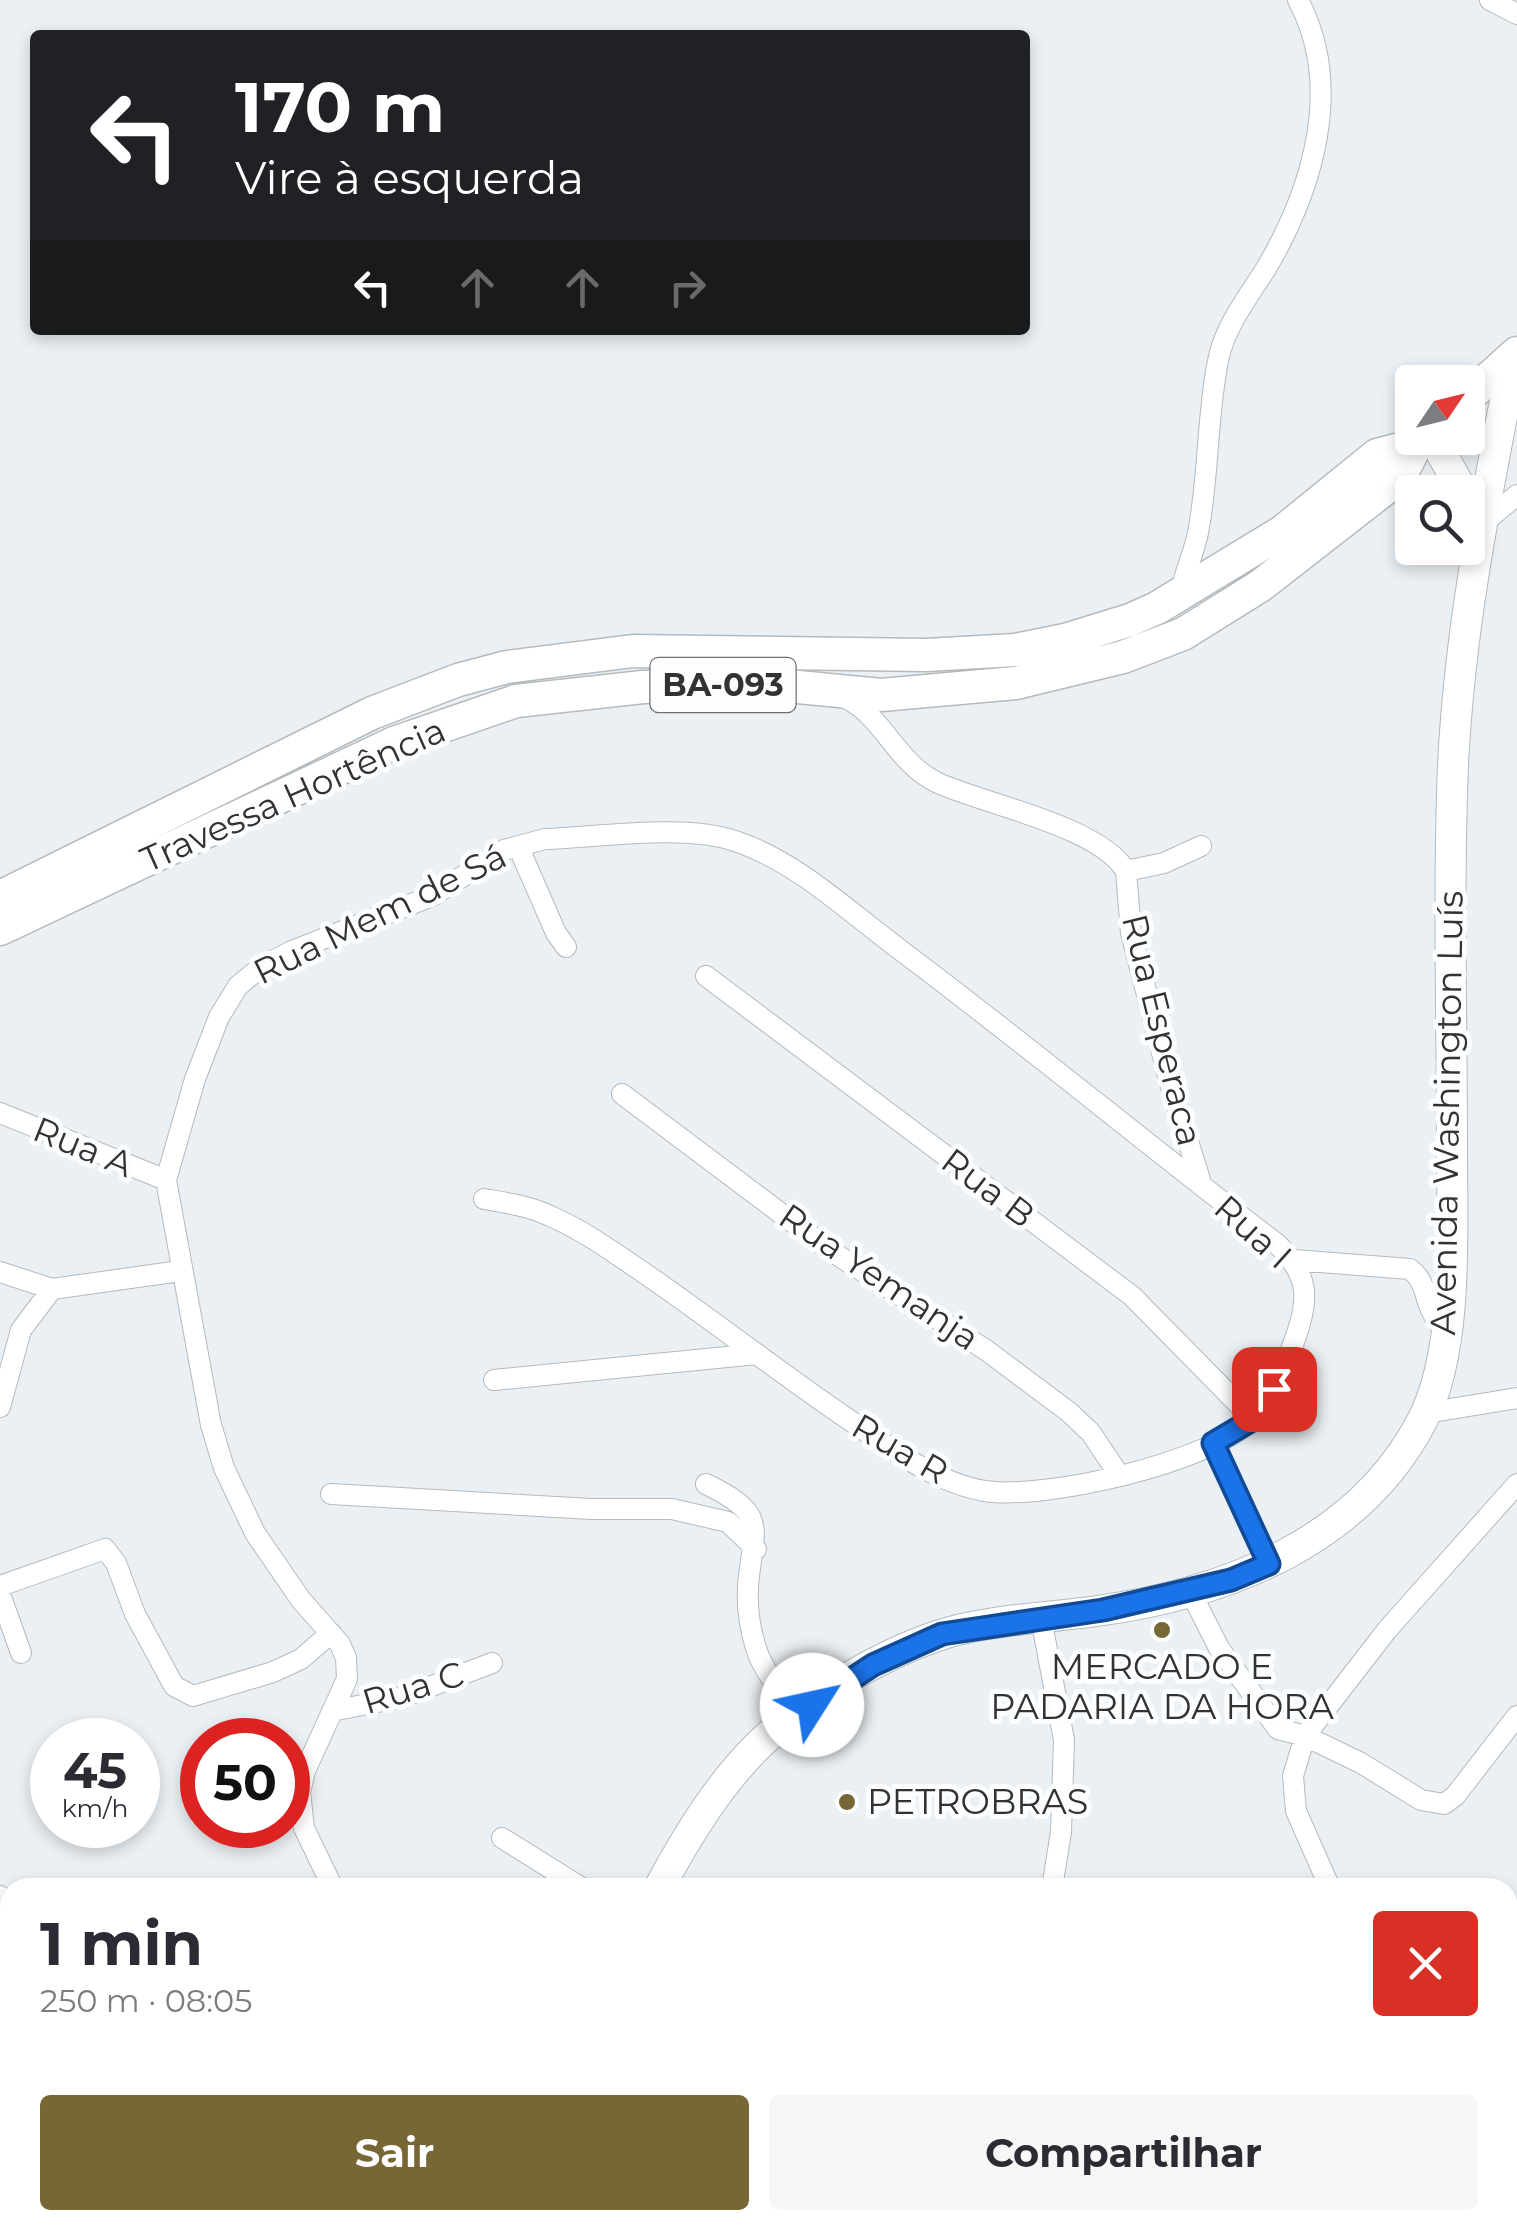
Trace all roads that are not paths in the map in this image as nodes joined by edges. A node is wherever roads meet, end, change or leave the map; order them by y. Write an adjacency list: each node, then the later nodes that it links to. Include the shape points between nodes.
1 (1298, 0): 12 (street, via 1315,43 1321,120 1288,228 1234,319 1218,360 1199,529)
2 (1490, 0): 3 (street)
3 (1517, 14)
4 (1516, 354): 5 (main road); 8 (main road, Avenida Washington Luís)
5 (1485, 382)
6 (1395, 449): 12 (main road, Travessa Hortência / BA-093, via 1376,455 1282,532)
7 (1414, 455): 13 (main road, Travessa Hortência / BA-093, via 1400,477 1260,586 1183,634 1123,657 1016,684 881,695)
8 (1484, 475)
9 (1517, 495): 10 (street)
10 (1485, 508)
11 (1469, 565): 30 (main road, Avenida Washington Luís, via 1453,769)
12 (1181, 593): 17 (main road, Travessa Hortência / BA-093, via 1130,620 1015,650 633,651 507,667 372,713)
13 (766, 684): 16 (street, via 853,701 910,764 936,782 1094,843); 18 (main road, Travessa Hortência / BA-093, via 643,687 516,702 476,714 394,743)
14 (518, 846): 19 (street); 23 (street, Rua Mem de Sá, via 432,896 292,951 238,986 218,1016); 24 (street, Rua Mem de Sá, via 546,839 702,834 763,854 991,1018)
15 (1201, 846): 16 (street)
16 (1126, 871): 24 (street, Rua Esperaca, via 1131,933)
17 (0, 897)
18 (0, 929)
19 (566, 947)
20 (706, 976): 36 (street, Rua B, via 1132,1296)
21 (622, 1094): 38 (street, Rua Yemanja, via 830,1252 986,1350 1069,1412)
22 (0, 1112): 23 (street, Rua A)
23 (166, 1180): 27 (street, Rua Mem de Sá)
24 (1203, 1188): 26 (street, Rua I)
25 (484, 1199): 31 (street, Rua R, via 573,1227)
26 (1294, 1260): 30 (street, via 1410,1269); 36 (street, Rua I, via 1306,1304 1283,1370)
27 (180, 1271): 29 (street); 48 (street, Rua Mem de Sá, via 224,1468 272,1560)
28 (0, 1272): 29 (street)
29 (52, 1290): 34 (street, via 20,1330)
30 (1446, 1330): 35 (main road, Avenida Washington Luís)
31 (756, 1354): 32 (street); 38 (street, Rua R, via 897,1452 971,1488 1032,1490)
32 (494, 1380)
33 (1517, 1398): 35 (street)
34 (0, 1407)
35 (1426, 1413): 43 (main road, Avenida Washington Luís, via 1384,1479 1354,1509)
36 (1252, 1420): 37 (street, Rua I)
37 (1213, 1443): 38 (street, Rua I); 43 (street)
38 (1120, 1475)
39 (706, 1484): 42 (street, via 748,1513)
40 (1517, 1484): 54 (street)
41 (330, 1494): 42 (street, via 672,1509 728,1522)
42 (756, 1550): 52 (street, via 748,1588 756,1648)
43 (1269, 1564): 45 (main road, Avenida Washington Luís)
44 (0, 1586): 48 (street, via 105,1549 174,1686 194,1696 273,1672)
45 (1190, 1591): 47 (main road, Avenida Washington Luís); 54 (street, via 1219,1648 1272,1722)
46 (0, 1594): 49 (street)
47 (1042, 1618): 52 (main road, Avenida Washington Luís, via 942,1634 853,1676); 59 (street, via 1064,1740)
48 (331, 1633): 51 (street, Rua Mem de Sá, via 348,1667)
49 (21, 1653)
50 (492, 1662): 51 (street, Rua C, via 403,1697)
51 (332, 1710): 56 (street, Rua Mem de Sá, via 305,1770 300,1811)
52 (799, 1714): 58 (main road, Avenida Washington Luís, via 730,1778)
53 (1517, 1716): 54 (street, via 1444,1804 1420,1800)
54 (1304, 1736): 60 (street, via 1293,1776 1296,1811)
55 (502, 1838): 57 (street)
56 (328, 1878)
57 (566, 1878)
58 (665, 1878)
59 (1054, 1878)
60 (1326, 1878)

